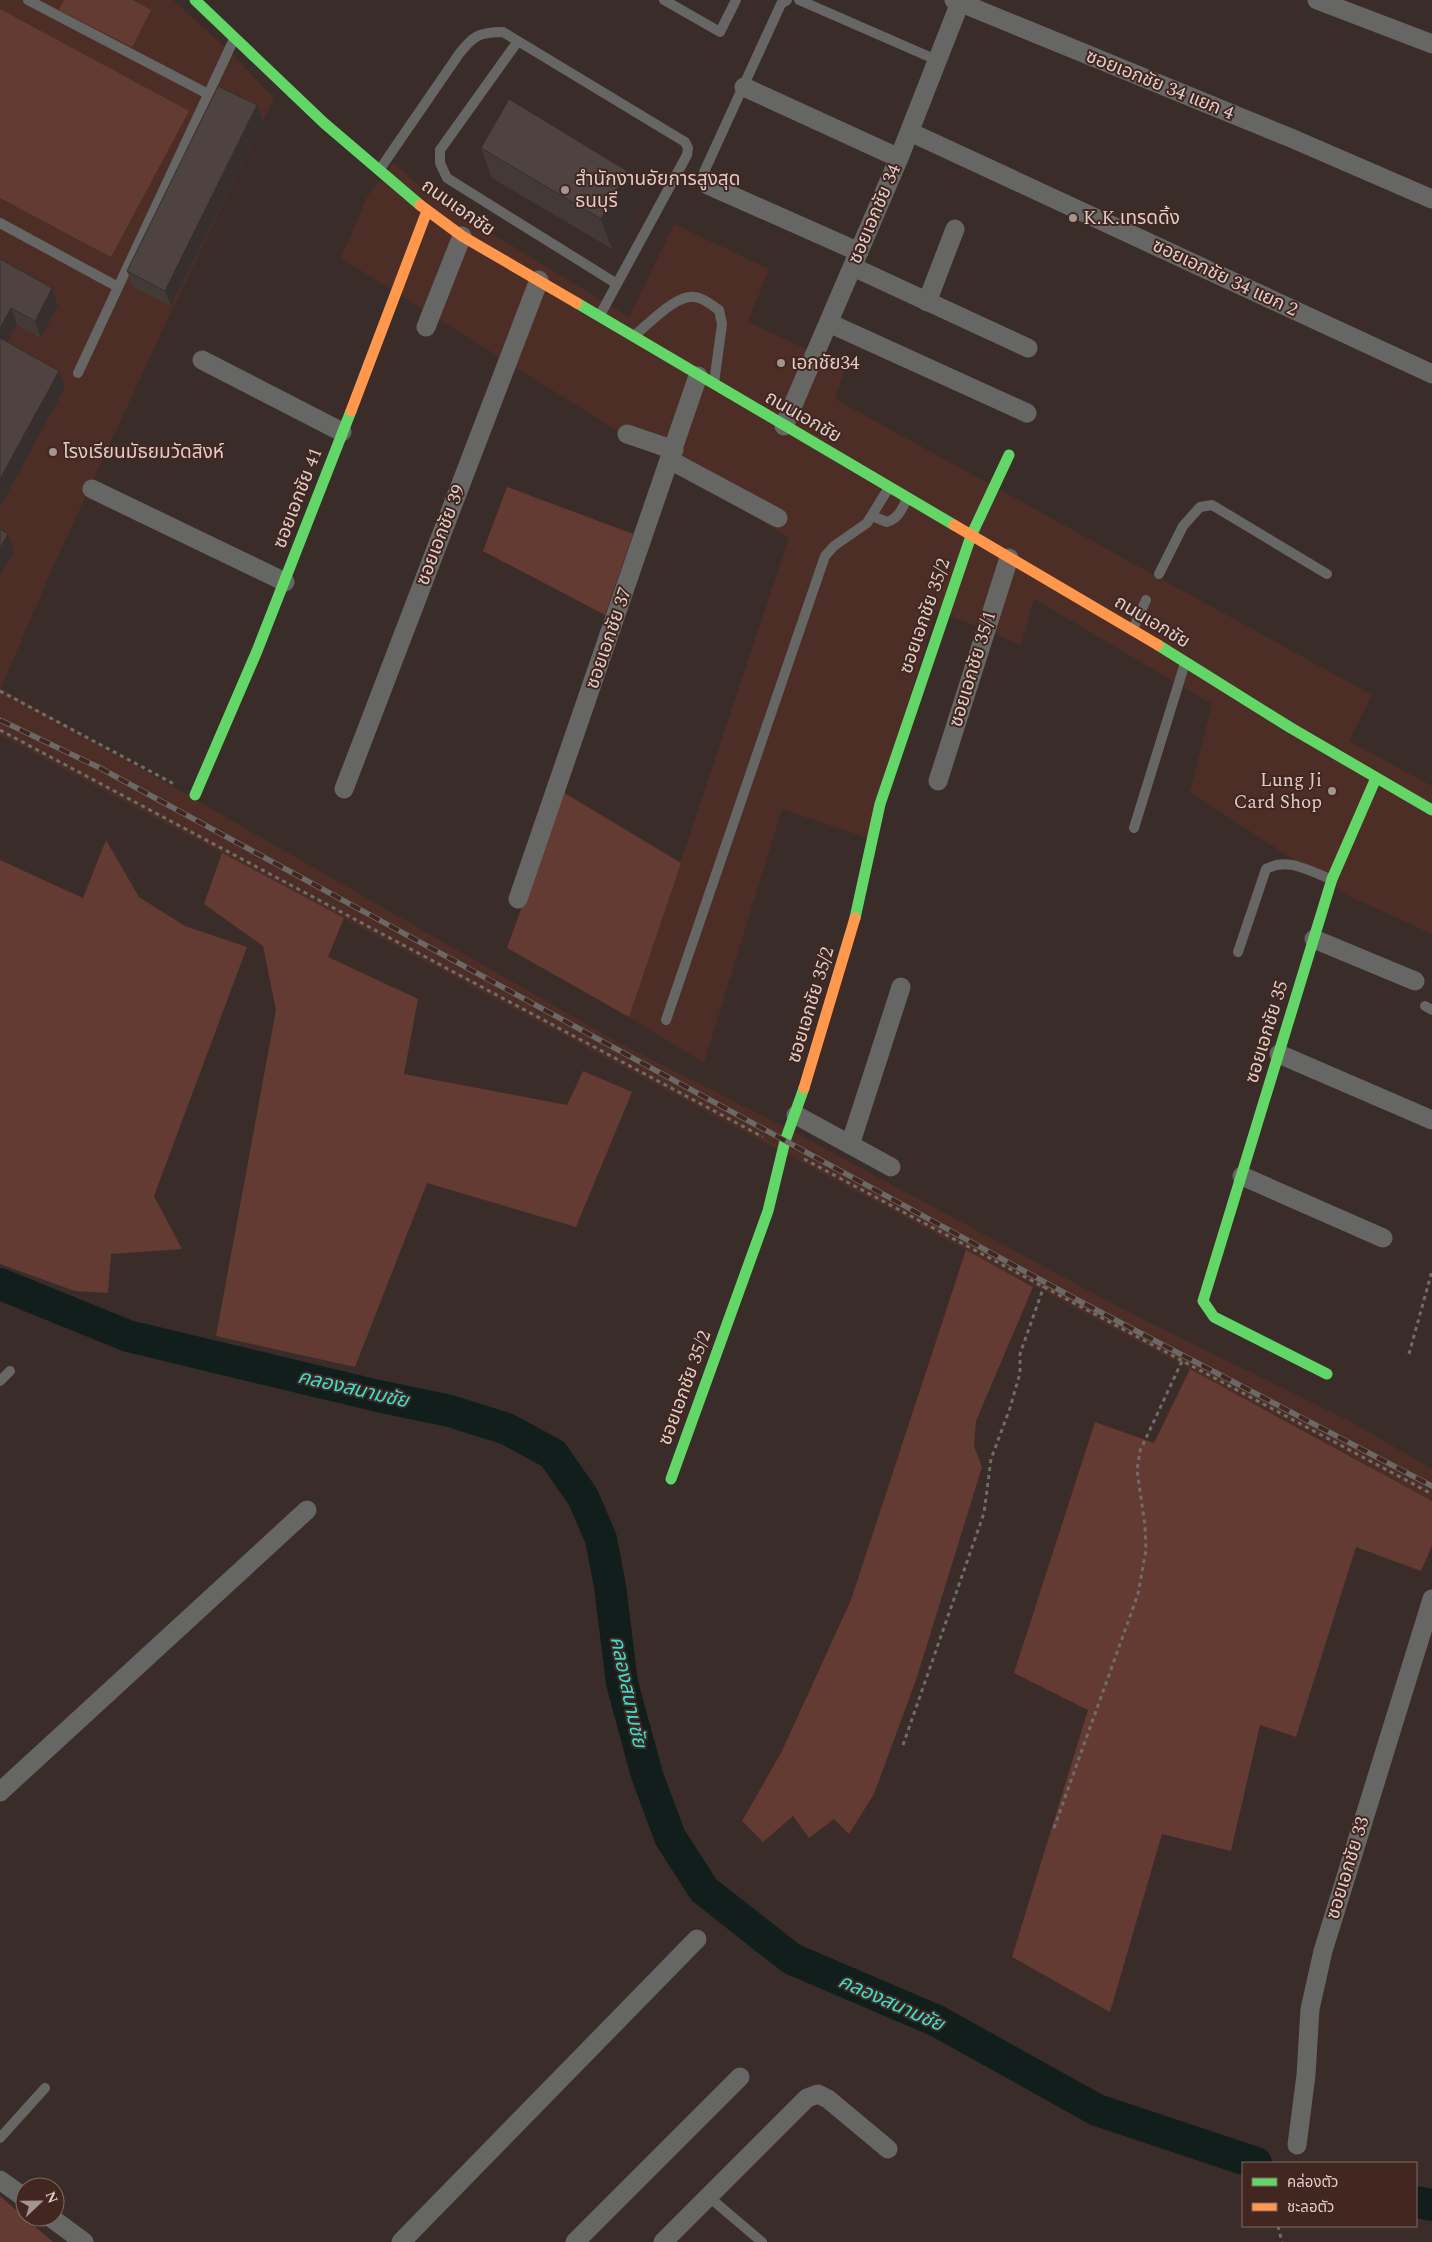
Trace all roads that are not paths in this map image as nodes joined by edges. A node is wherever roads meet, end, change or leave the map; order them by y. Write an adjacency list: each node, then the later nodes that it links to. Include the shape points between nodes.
1 (28, 0): 14 (lane)
2 (195, 0): 9 (street, ถนนเอกชัย)
3 (664, 0): 4 (lane, via 720,32)
4 (736, 0)
5 (787, 0): 13 (lane, via 781,4)
6 (799, 0): 12 (lane)
7 (1317, 0): 11 (street)
8 (959, 1): 12 (street, ซอยเอกชัย 34); 19 (street, ซอยเอกชัย 34 แยก 4)
9 (234, 37): 14 (lane); 17 (street, ถนนเอกชัย)
10 (518, 40): 17 (lane, via 503,32 487,32 472,39); 26 (lane, via 684,142 688,148); 26 (lane, via 440,150 440,164 447,178)
11 (1427, 42)
12 (939, 61): 15 (street, ซอยเอกชัย 34)
13 (744, 87): 16 (street); 18 (lane, via 704,172)
14 (208, 94): 27 (lane)
15 (910, 132): 16 (street, ซอยเอกชัย 34); 36 (street, ซอยเอกชัย 34 แยก 2)
16 (899, 158): 24 (street, ซอยเอกชัย 34)
17 (379, 170): 20 (street, ถนนเอกชัย)
18 (708, 185): 24 (street)
19 (1432, 198)
20 (427, 212): 23 (street, ถนนเอกชัย); 40 (street, ซอยเอกชัย 41)
21 (0, 223): 27 (lane)
22 (955, 229): 28 (street)
23 (462, 236): 25 (street, ถนนเอกชัย); 31 (street)
24 (856, 260): 28 (street); 30 (street, ซอยเอกชัย 34)
25 (539, 280): 29 (street, ถนนเอกชัย); 59 (street, ซอยเอกชัย 39)
26 (617, 284): 29 (lane)
27 (118, 287): 35 (lane)
28 (927, 302): 33 (street)
29 (599, 316): 32 (street, ถนนเอกชัย)
30 (829, 323): 38 (street); 39 (street, ซอยเอกชัย 34)
31 (426, 328)
32 (634, 336): 37 (street, ถนนเอกชัย); 37 (lane, via 670,305 686,296 699,298 719,310 722,324)
33 (1028, 348)
34 (202, 360): 40 (street)
35 (78, 373)
36 (1432, 374)
37 (706, 380): 39 (street, ถนนเอกชัย); 42 (street, ซอยเอกชัย 37)
38 (1027, 413)
39 (784, 426): 44 (street, ถนนเอกชัย)
40 (342, 432): 53 (street, ซอยเอกชัย 41)
41 (627, 434): 42 (street)
42 (672, 455): 48 (street); 64 (street, ซอยเอกชัย 37)
43 (1009, 455): 49 (street, ซอยเอกชัย 35/2)
44 (888, 488): 46 (street, ถนนเอกชัย); 47 (lane)
45 (92, 489): 53 (street)
46 (907, 499): 47 (lane, via 892,521); 49 (street, ถนนเอกชัย)
47 (872, 516): 69 (lane, via 825,556)
48 (778, 518)
49 (971, 536): 50 (street, ถนนเอกชัย); 71 (street, ซอยเอกชัย 35/2, via 880,804 857,913)
50 (1008, 558): 55 (street, ถนนเอกชัย); 58 (street, ซอยเอกชัย 35/1)
51 (1159, 574): 52 (lane, via 1184,526 1200,507 1212,505)
52 (1327, 574)
53 (285, 582): 60 (street, ซอยเอกชัย 41, via 232,713)
54 (1146, 600): 55 (lane)
55 (1133, 630): 56 (street, ถนนเอกชัย)
56 (1185, 662): 57 (street, ถนนเอกชัย); 62 (lane)
57 (1376, 778): 61 (street, ถนนเอกชัย); 63 (street, ซอยเอกชัย 35)
58 (938, 781)
59 (344, 789)
60 (194, 794)
61 (1431, 806)
62 (1134, 828)
63 (1332, 879): 65 (street, ซอยเอกชัย 35); 66 (lane, via 1291,864 1277,863 1266,869)
64 (518, 899)
65 (1314, 940): 67 (street); 70 (street, ซอยเอกชัย 35)
66 (1238, 952)
67 (1415, 981)
68 (900, 987): 73 (street)
69 (666, 1020)
70 (1279, 1054): 72 (street); 75 (street, ซอยเอกชัย 35)
71 (796, 1115): 73 (street); 80 (street, ซอยเอกชัย 35/2, via 783,1148 768,1211)
72 (1432, 1120)
73 (850, 1145): 74 (street)
74 (891, 1167)
75 (1242, 1176): 76 (street); 78 (street, ซอยเอกชัย 35, via 1203,1301 1214,1317)
76 (1383, 1238)
77 (10, 1371): 79 (lane)
78 (1327, 1374)
79 (0, 1381)
80 (671, 1479)
81 (307, 1510): 83 (street)
82 (1432, 1599): 88 (street, ซอยเอกชัย 33, via 1323,1951 1310,2009)
83 (0, 1792)
84 (697, 1939): 95 (street)
85 (740, 2077): 96 (street)
86 (44, 2088): 87 (lane)
87 (0, 2138)
88 (1297, 2145)
89 (888, 2149): 92 (street, via 818,2094 807,2098)
90 (0, 2180): 91 (street)
91 (15, 2191)
92 (708, 2197): 97 (street); 98 (lane)
93 (63, 2227): 94 (street)
94 (79, 2240)
95 (401, 2242)
96 (575, 2242)
97 (663, 2242)
98 (762, 2242)

